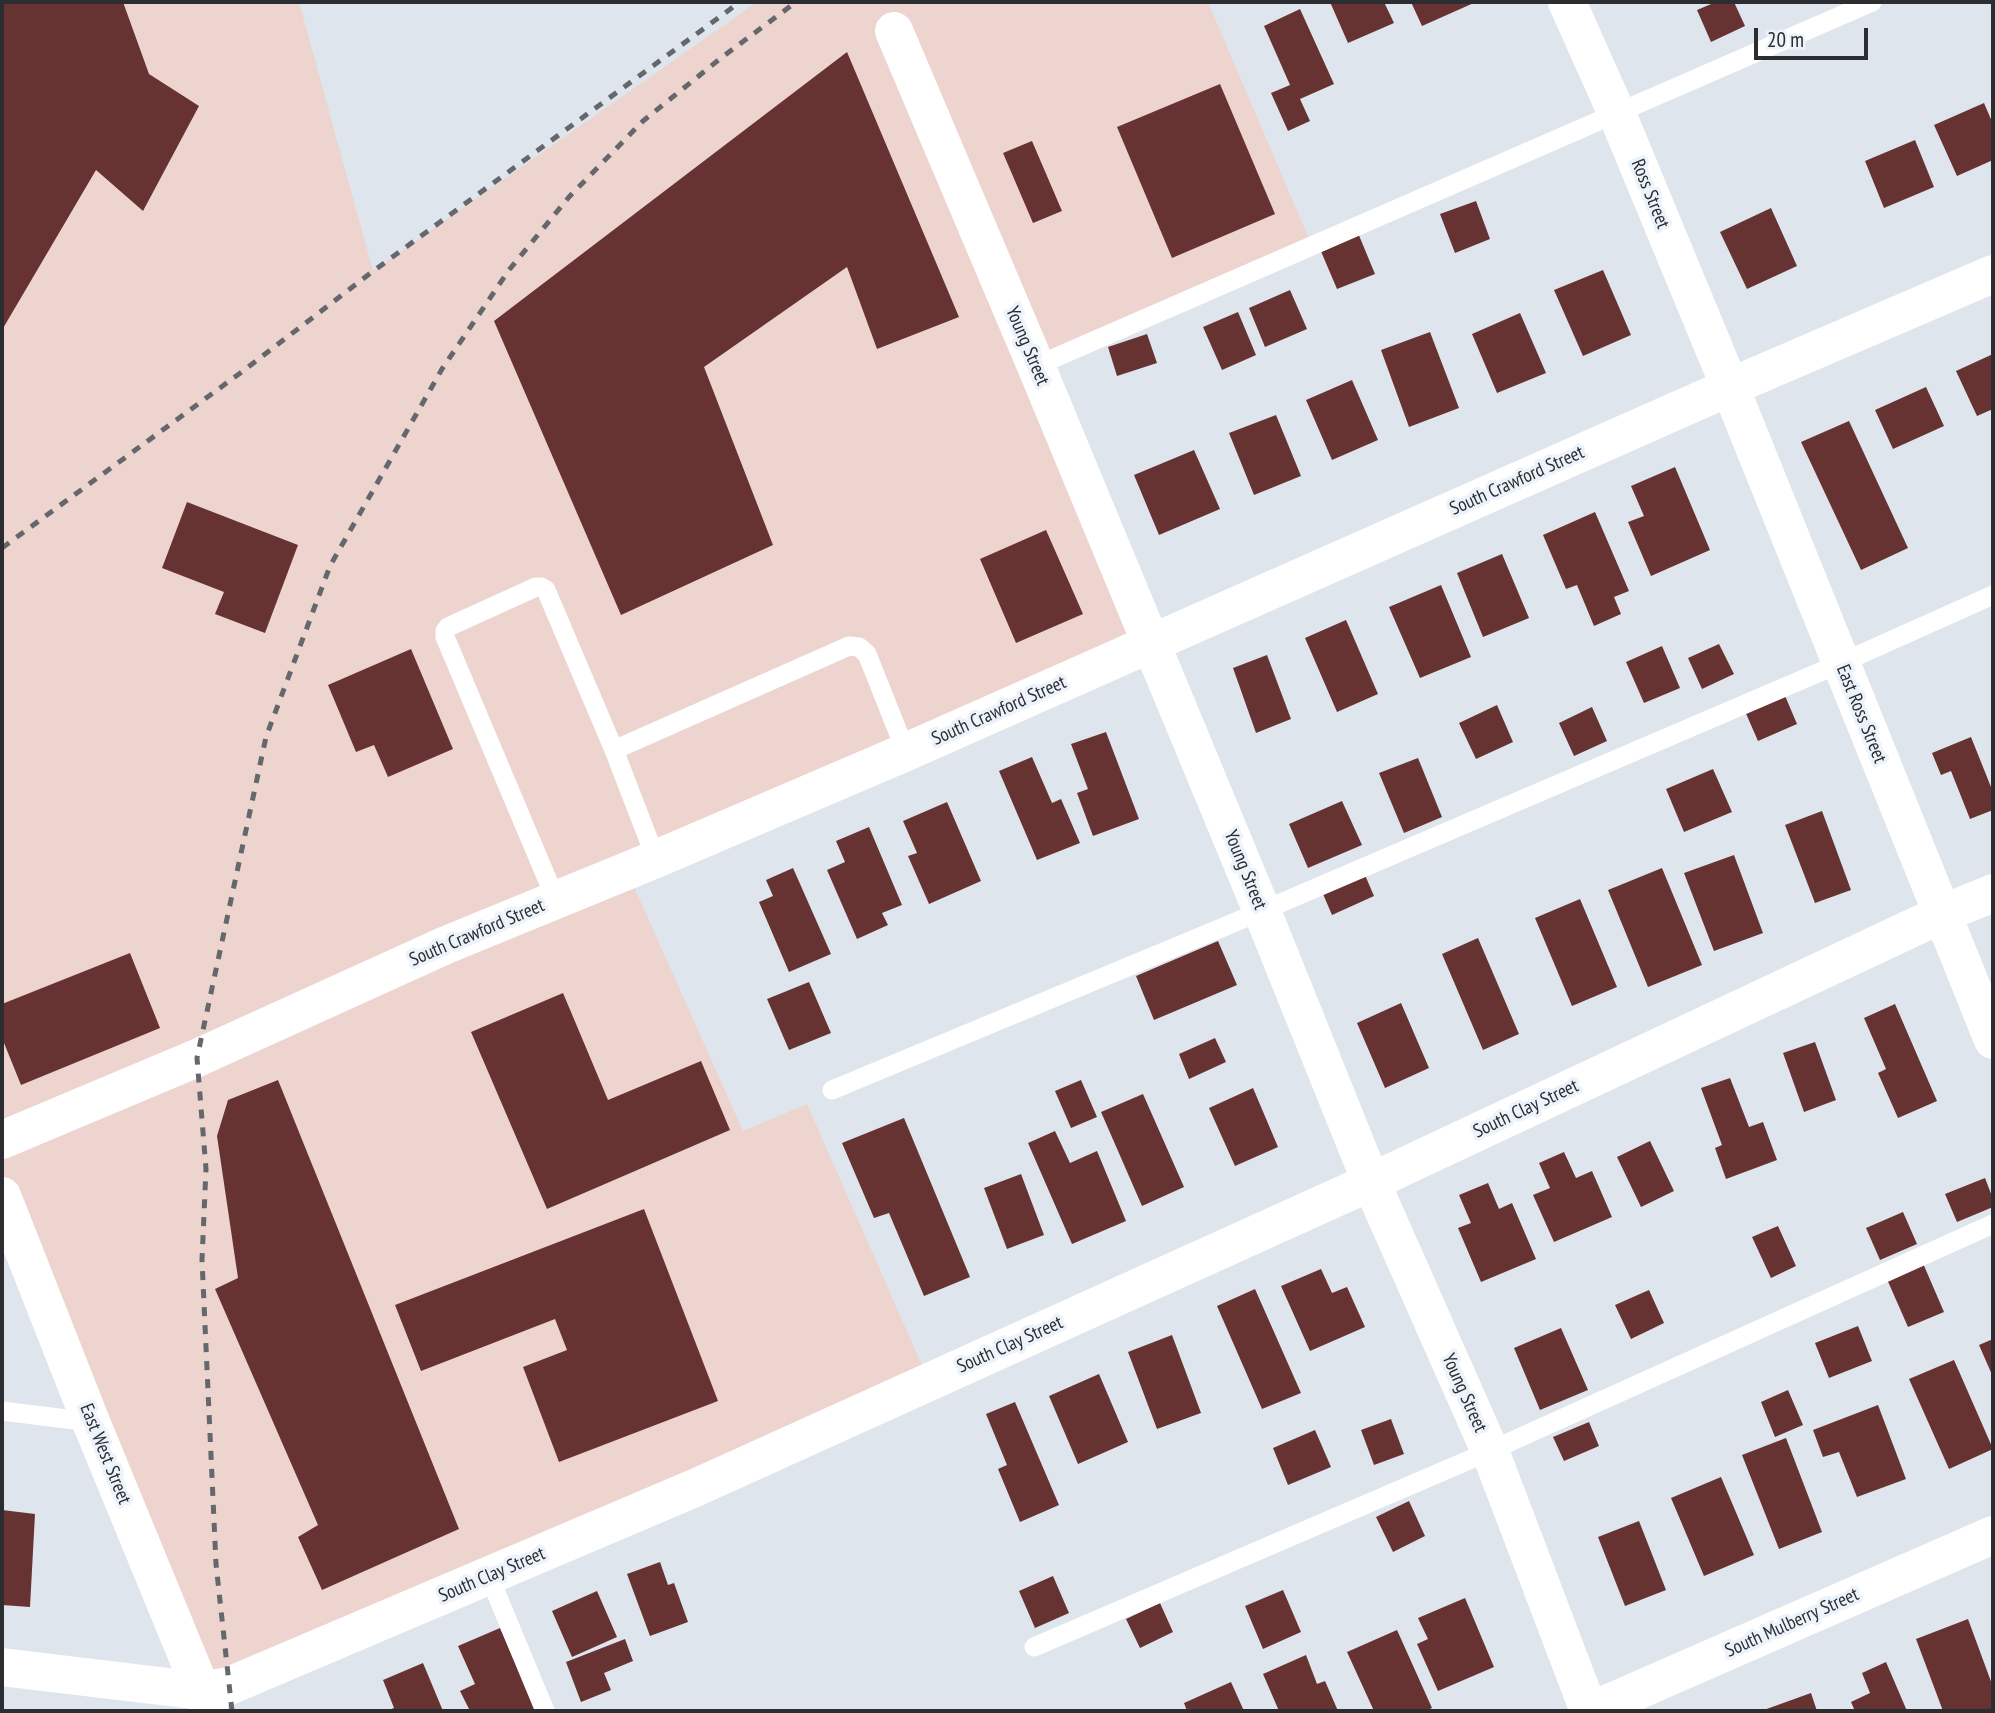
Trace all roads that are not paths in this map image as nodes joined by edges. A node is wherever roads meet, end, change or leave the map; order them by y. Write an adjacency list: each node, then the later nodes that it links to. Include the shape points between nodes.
1 (1567, 2): 4 (street, Ross Street)
2 (1872, 2): 4 (lane)
3 (894, 32): 6 (street, Young Street)
4 (1617, 114): 6 (lane); 7 (street, Ross Street)
5 (1993, 274): 7 (street, South Crawford Street)
6 (1036, 366): 9 (street, Young Street)
7 (1730, 387): 9 (street, South Crawford Street); 10 (street, East Ross Street)
8 (1993, 595): 10 (lane)
9 (1151, 644): 12 (street, South Crawford Street); 16 (street, Young Street)
10 (1841, 663): 16 (lane); 17 (street, East Ross Street)
11 (614, 750): 12 (lane, via 849,646 867,654); 13 (lane); 15 (lane, via 546,590 536,586 445,631)
12 (906, 752): 13 (street, South Crawford Street)
13 (656, 859): 15 (street, South Crawford Street)
14 (1993, 893): 17 (street, South Clay Street)
15 (556, 900): 20 (street, South Crawford Street)
16 (1262, 911): 19 (lane); 21 (street, Young Street)
17 (1942, 914): 18 (street, East Ross Street); 21 (street, South Clay Street)
18 (1993, 1040)
19 (832, 1090)
20 (2, 1140)
21 (1371, 1182): 26 (street, Young Street); 28 (street, South Clay Street)
22 (2, 1196): 25 (street, East West Street)
23 (1993, 1224): 26 (lane)
24 (2, 1411): 25 (lane)
25 (91, 1422): 31 (street, East West Street)
26 (1490, 1451): 29 (lane); 33 (street, Young Street)
27 (1993, 1535): 33 (street, South Mulberry Street)
28 (489, 1576): 31 (street, South Clay Street, via 229,1686); 32 (lane)
29 (1034, 1647)
30 (2, 1667): 31 (street, South Clay Street)
31 (206, 1701)
32 (545, 1711)
33 (1590, 1711)

